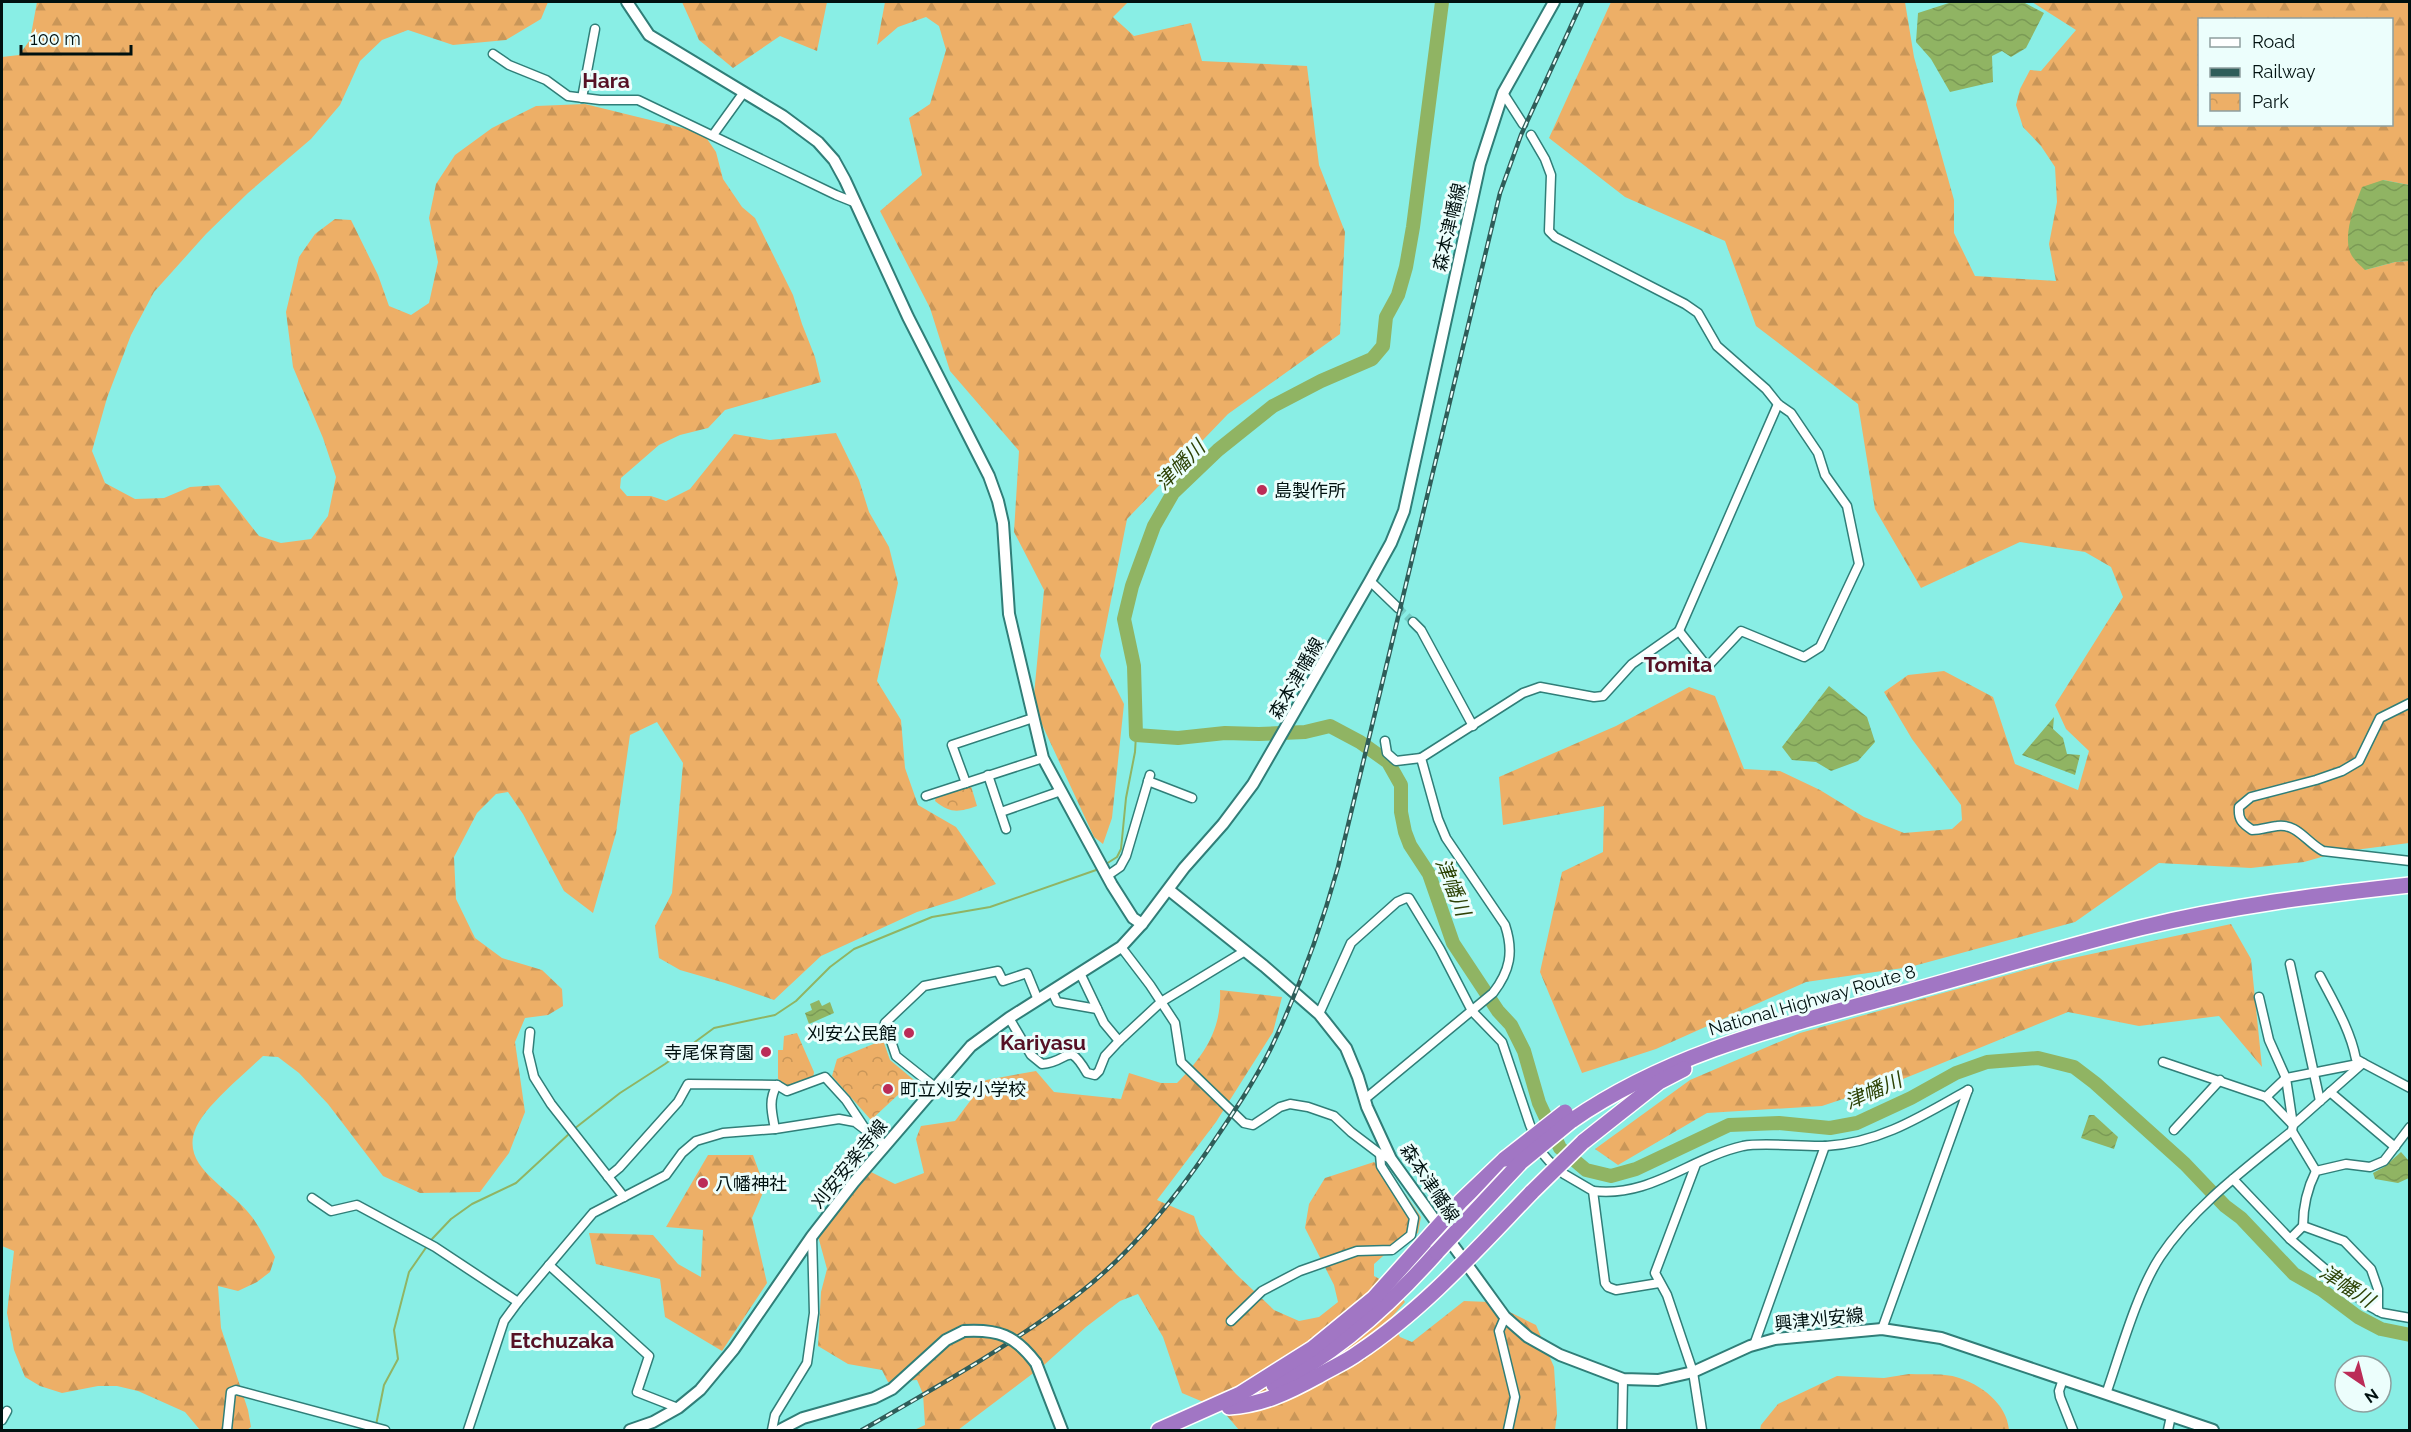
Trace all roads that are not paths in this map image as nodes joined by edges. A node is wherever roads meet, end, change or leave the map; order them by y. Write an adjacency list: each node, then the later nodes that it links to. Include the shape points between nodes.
1 (627, 2): 5 (main road, via 649,35)
2 (1554, 2): 6 (main road, 森本津幡線)
3 (595, 29): 7 (street)
4 (493, 54): 7 (street, via 546,80 568,96)
5 (744, 92): 9 (street); 11 (main road, via 818,142 834,160)
6 (1503, 93): 8 (street); 13 (main road, 森本津幡線, via 1480,164 1404,511)
7 (582, 98): 9 (street, via 638,100)
8 (1523, 124)
9 (713, 135): 11 (street)
10 (1531, 135): 12 (street, via 1551,175 1549,231 1698,313 1717,346 1766,389)
11 (856, 203): 18 (main road, via 998,501 1009,614)
12 (1778, 405): 16 (street); 16 (street, via 1791,413 1847,506 1859,564 1820,647 1804,657 1741,631 1710,664 1705,664)
13 (1370, 581): 14 (street); 33 (main road, 森本津幡線, via 1253,784)
14 (1398, 608)
15 (1413, 622): 19 (street)
16 (1679, 632): 19 (street, via 1632,664 1603,696 1540,687)
17 (2409, 703): 30 (street, via 2380,718 2359,761 2316,780 2251,797 2240,807 2238,816 2252,830 2289,826 2323,851)
18 (1033, 718): 21 (main road); 24 (street, via 952,745)
19 (1473, 726): 22 (street)
20 (1385, 741): 22 (street, via 1387,753 1396,761)
21 (1042, 758): 23 (street); 25 (main road)
22 (1421, 758): 45 (street, via 1446,838 1505,925 1510,939 1511,958 1503,980)
23 (988, 775): 24 (street); 28 (street)
24 (966, 783): 26 (street)
25 (1061, 791): 28 (street); 31 (main road)
26 (926, 796)
27 (1192, 798): 31 (street, via 1149,778 1126,856 1120,867)
28 (1001, 812): 29 (street)
29 (1006, 829)
30 (2409, 861)
31 (1104, 870): 34 (main road, via 1133,918)
32 (2409, 885): 48 (highway, National Highway Route 8, via 2304,897 2141,928)
33 (1169, 890): 34 (main road, 刈安安楽寺線); 36 (main road, 森本津幡線)
34 (1142, 924): 35 (main road, 刈安安楽寺線)
35 (1120, 947): 38 (main road, 刈安安楽寺線); 43 (street)
36 (1245, 951): 43 (street); 46 (main road, 森本津幡線)
37 (2290, 964): 53 (street)
38 (1080, 973): 40 (main road, 刈安安楽寺線); 44 (street)
39 (2320, 976): 52 (street, via 2349,1032 2356,1059)
40 (1052, 991): 42 (main road, 刈安安楽寺線); 44 (street, via 1057,1002)
41 (2259, 997): 54 (street, via 2268,1040)
42 (1038, 1000): 47 (main road, 刈安安楽寺線); 57 (street, via 1027,973 1003,981 998,971 924,986 885,1023 896,1056)
43 (1161, 1002): 50 (street); 72 (street, via 1175,1023 1181,1062 1244,1123 1252,1125 1290,1104 1308,1107 1334,1116)
44 (1097, 1009): 50 (street)
45 (1472, 1011): 46 (street, via 1440,949 1406,898 1351,943); 61 (street); 78 (street, via 1502,1042 1543,1154 1564,1174)
46 (1319, 1014): 61 (main road, 森本津幡線, via 1346,1048)
47 (1009, 1018): 50 (street, via 1031,1055 1042,1064 1074,1055 1092,1075); 57 (main road, 刈安安楽寺線, via 970,1046)
48 (1786, 1026): 63 (highway, National Highway Route 8, via 1688,1058); 85 (highway, bridge, via 1720,1051 1659,1082 1583,1142)
49 (530, 1032): 76 (street, via 528,1052 534,1077)
50 (1119, 1041)
51 (2163, 1062): 55 (street)
52 (2363, 1063): 53 (street); 58 (street); 59 (street)
53 (2312, 1073): 54 (street); 62 (street)
54 (2286, 1078): 60 (street); 66 (street)
55 (2220, 1080): 60 (street); 68 (street)
56 (777, 1085): 64 (street, via 787,1090 825,1077); 67 (street, via 771,1105); 76 (street, via 688,1084 678,1102)
57 (935, 1087): 69 (main road, 刈安安楽寺線)
58 (2409, 1088)
59 (2330, 1092): 62 (street); 71 (street)
60 (2266, 1097): 66 (street)
61 (1365, 1099): 73 (main road, 森本津幡線)
62 (2320, 1101): 66 (street)
63 (1568, 1117): 81 (highway, bridge, via 1505,1159); 99 (highway, National Highway Route 8, bridge, via 1385,1306 1322,1356)
64 (864, 1127): 67 (street, via 839,1119); 69 (street)
65 (2409, 1127): 71 (street)
66 (2292, 1128): 75 (street); 77 (street)
67 (775, 1129): 79 (street, via 723,1133 696,1141 666,1175)
68 (2174, 1130)
69 (885, 1145): 83 (main road, 刈安安楽寺線)
70 (1825, 1146): 74 (street, via 1744,1146); 93 (street, via 1882,1135 1968,1090); 94 (street)
71 (2395, 1147): 75 (street, via 2384,1161 2370,1167 2346,1164)
72 (1380, 1154): 73 (street); 92 (street, via 1381,1166 1414,1218 1411,1235 1392,1250 1357,1251 1300,1271 1262,1292)
73 (1391, 1159): 81 (main road, 森本津幡線)
74 (1696, 1164): 78 (street, via 1642,1188 1612,1194); 87 (street, via 1655,1273)
75 (2316, 1171): 82 (street, via 2307,1189)
76 (608, 1177): 79 (street)
77 (2231, 1181): 84 (street); 98 (street, via 2176,1235 2158,1259)
78 (1593, 1191): 87 (street, via 1605,1283 1616,1290)
79 (624, 1197): 86 (street, via 593,1213)
80 (312, 1198): 88 (street, via 331,1211 357,1205 434,1246)
81 (1439, 1226): 85 (main road, 森本津幡線); 111 (highway, via 1374,1298 1314,1348 1240,1394)
82 (2303, 1226): 84 (street); 89 (street, via 2344,1241 2371,1269 2378,1289)
83 (812, 1236): 100 (main road, 刈安安楽寺線, via 734,1349 700,1390); 109 (street, via 814,1313 807,1363 775,1415)
84 (2289, 1239): 89 (street)
85 (1464, 1262): 90 (main road, 興津刈安線); 99 (highway, via 1398,1323 1357,1354 1297,1388 1251,1405)
86 (549, 1265): 88 (street); 100 (street, via 649,1356 637,1392)
87 (1659, 1283): 95 (street)
88 (518, 1302): 107 (street, via 504,1321)
89 (2378, 1311): 91 (street)
90 (1505, 1317): 96 (main road, 興津刈安線, via 1528,1337 1560,1355); 113 (street, via 1499,1331 1515,1397)
91 (2409, 1318)
92 (1231, 1321)
93 (1881, 1329): 94 (main road, 興津刈安線, via 1775,1339); 97 (main road, 興津刈安線, via 1941,1338)
94 (1754, 1345): 95 (main road, 興津刈安線)
95 (1693, 1372): 96 (main road, 興津刈安線, via 1658,1380); 115 (street)
96 (1623, 1379): 114 (street)
97 (2062, 1379): 98 (main road, 興津刈安線); 116 (street, via 2059,1391)
98 (2106, 1394): 102 (main road, 興津刈安線)
99 (1229, 1407): 112 (highway, National Highway Route 8)
100 (678, 1408): 108 (main road, 刈安安楽寺線)
101 (7, 1411): 103 (street)
102 (2171, 1416): 117 (street); 118 (main road, 興津刈安線)
103 (2, 1420)
104 (383, 1430): 106 (street, via 236,1390 231,1392)
105 (1061, 1430): 110 (main road, bridge, via 1036,1363 1022,1346 1003,1333 985,1330 964,1331 946,1340 892,1389 874,1398 803,1418)
106 (227, 1431)
107 (468, 1431)
108 (630, 1431)
109 (772, 1431)
110 (780, 1431)
111 (1159, 1431)
112 (1164, 1431)
113 (1508, 1431)
114 (1622, 1431)
115 (1702, 1431)
116 (2073, 1431)
117 (2168, 1431)
118 (2213, 1431)

